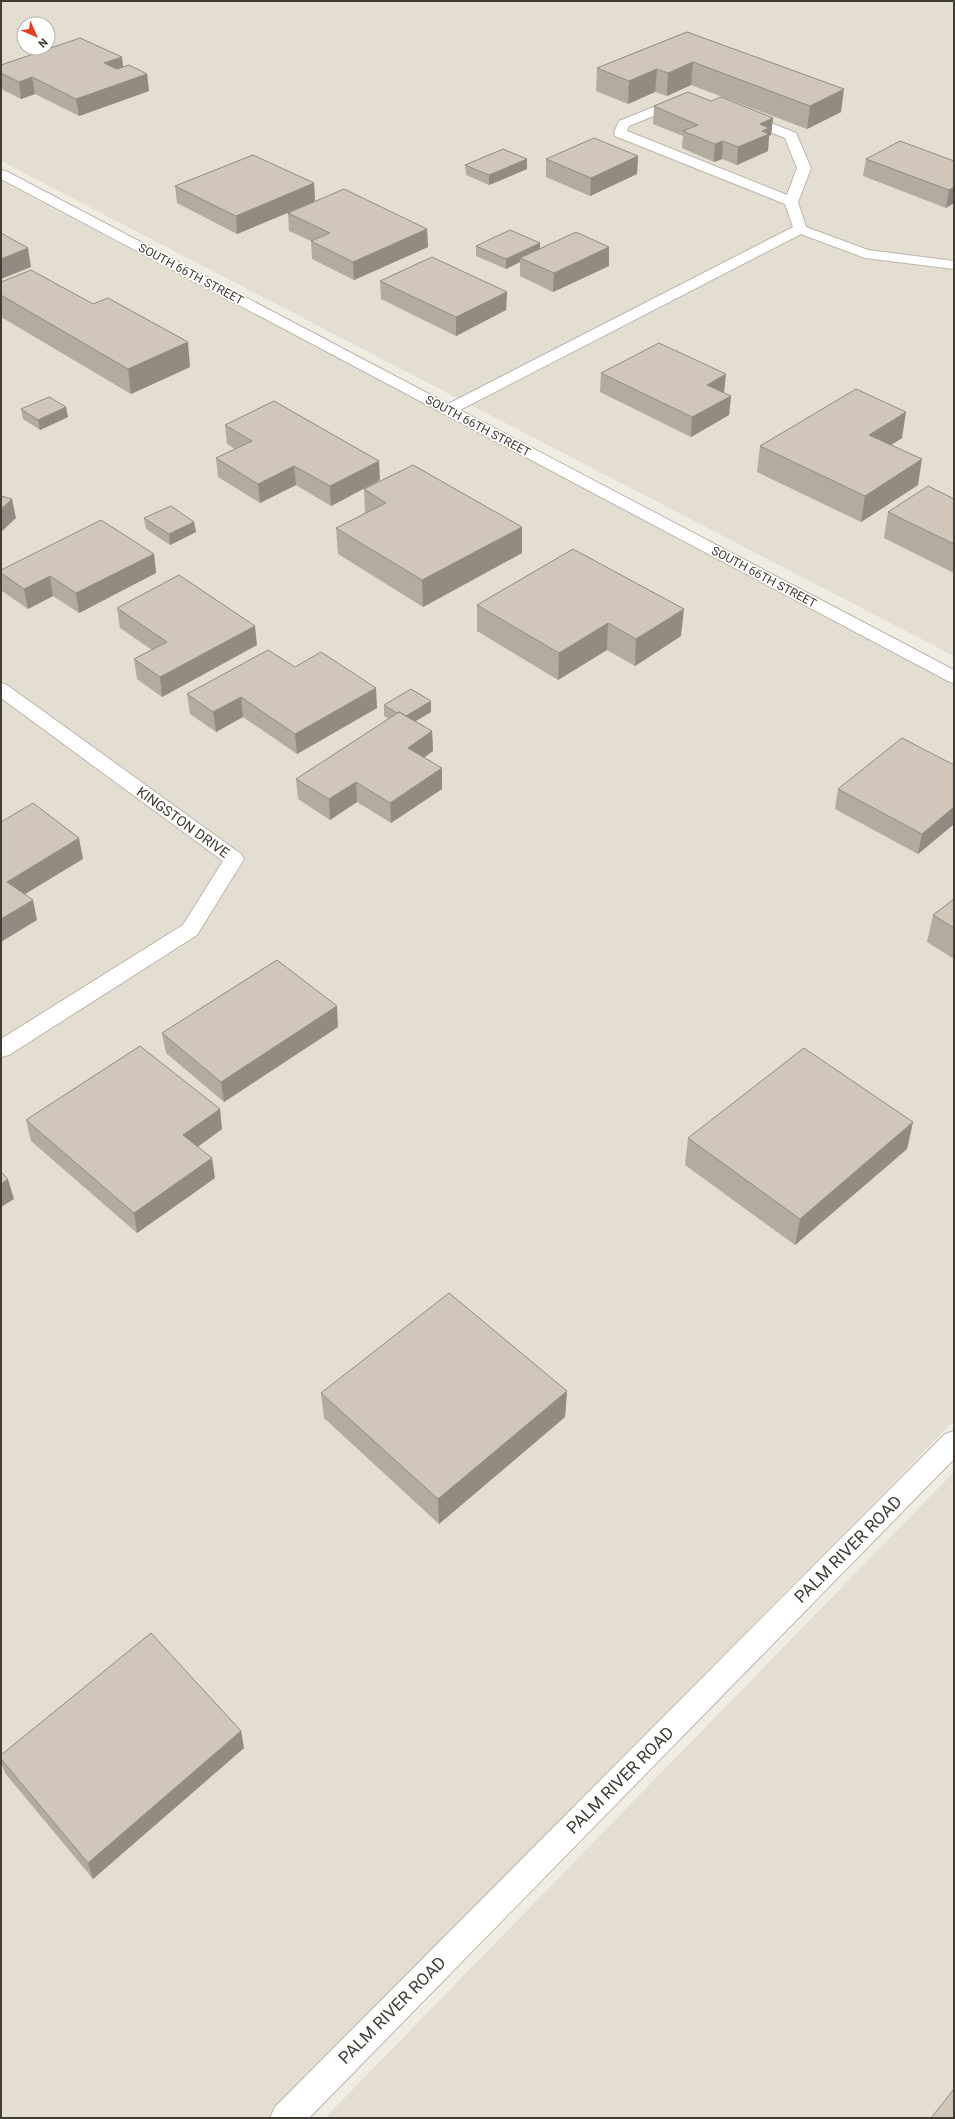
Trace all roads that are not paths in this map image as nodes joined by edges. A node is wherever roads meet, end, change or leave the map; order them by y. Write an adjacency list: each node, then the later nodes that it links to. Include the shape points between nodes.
1 (694, 98): 4 (street, via 676,101 624,124 620,132)
2 (732, 113): 4 (street, via 792,136 804,168)
3 (1, 174): 7 (street, SOUTH 66TH STREET)
4 (790, 202): 5 (street)
5 (800, 229): 6 (street, via 865,254); 7 (street)
6 (954, 264)
7 (448, 410): 8 (street, SOUTH 66TH STREET)
8 (954, 677)
9 (1, 689): 10 (street, KINGSTON DRIVE, via 234,859 190,930)
10 (1, 1049)
11 (954, 1442): 12 (street, PALM RIVER ROAD)
12 (286, 2118)

